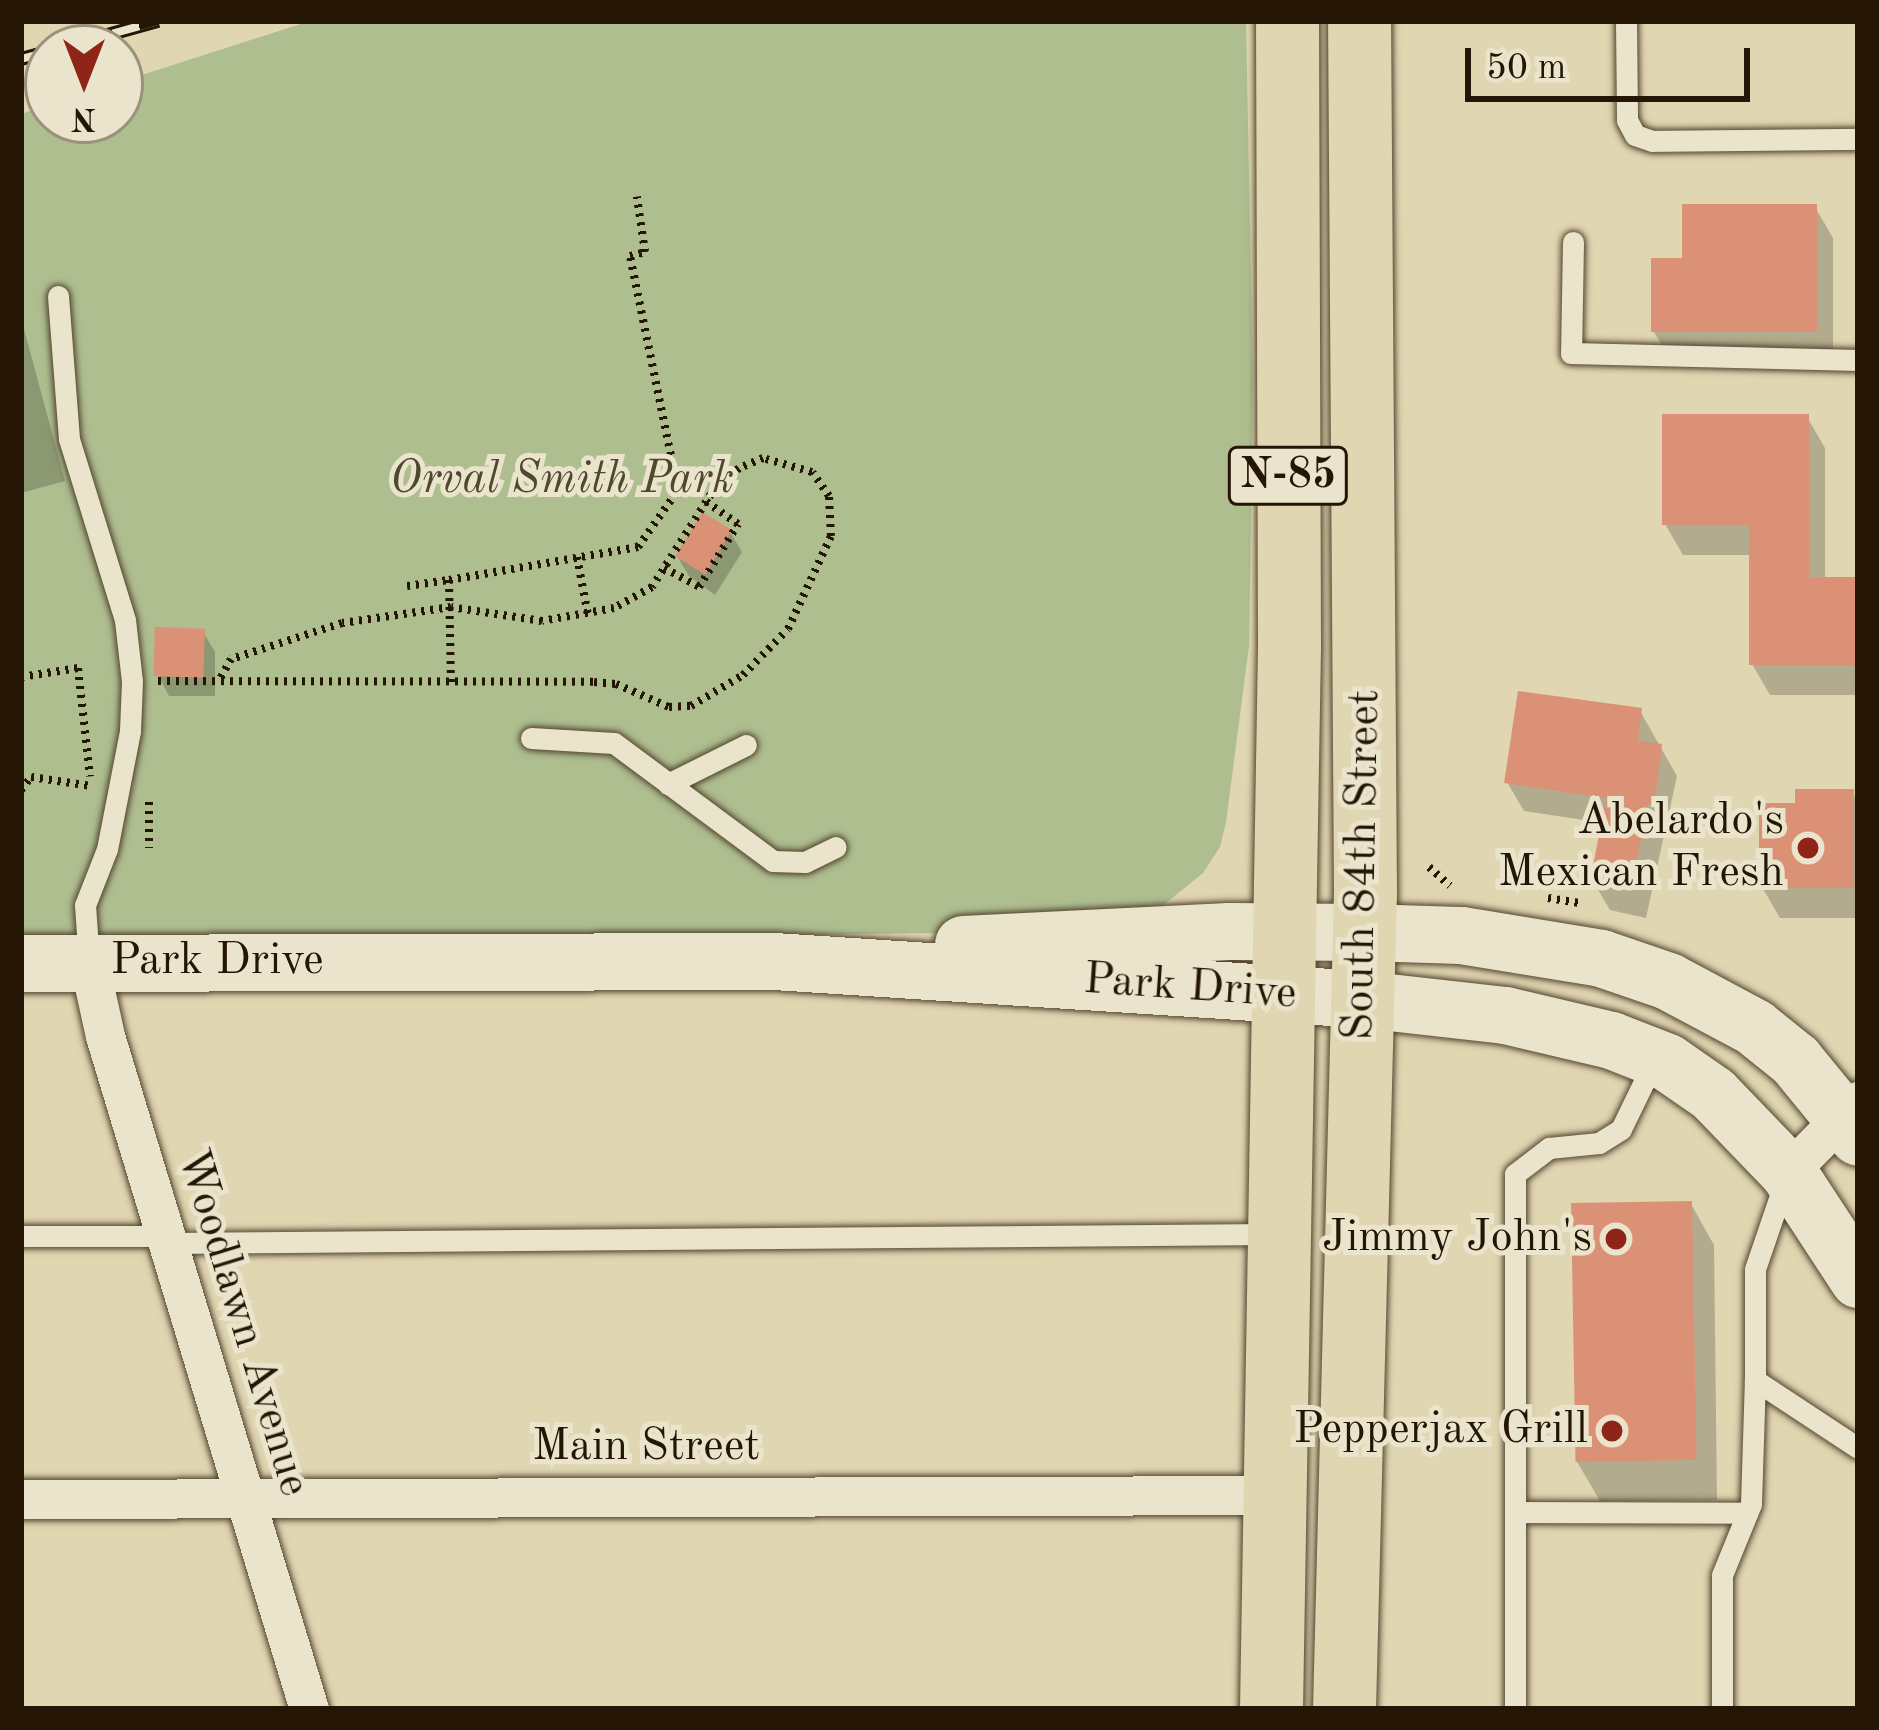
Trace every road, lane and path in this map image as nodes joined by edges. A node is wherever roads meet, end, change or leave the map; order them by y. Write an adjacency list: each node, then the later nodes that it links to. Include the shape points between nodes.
1 (1287, 21): 29 (main road, South 84th Street / N-85)
2 (1359, 21): 30 (main road, South 84th Street / N-85)
3 (1627, 21): 4 (lane, via 1627,120 1635,135)
4 (1858, 139)
5 (637, 197): 10 (path, via 646,252 630,256 677,490 638,547)
6 (1573, 242): 8 (lane, via 1570,353)
7 (58, 296): 25 (lane, via 69,439 125,620 133,681)
8 (1858, 360)
9 (706, 502): 11 (path); 11 (path, via 738,524 699,587); 19 (path, via 747,463 778,458 821,481 832,524 812,589 788,628 707,701 669,707 594,682)
10 (577, 557): 12 (path); 15 (path)
11 (664, 568): 15 (path, via 639,597)
12 (449, 580): 13 (path); 14 (path)
13 (407, 586)
14 (452, 607): 15 (path, via 542,621); 18 (path, via 342,623 246,652 231,659); 19 (path)
15 (588, 615)
16 (21, 677): 23 (path, via 77,668)
17 (149, 681): 18 (path)
18 (219, 681): 19 (path)
19 (452, 682)
20 (531, 738): 22 (lane, via 614,743)
21 (746, 745): 22 (lane)
22 (668, 784): 27 (lane, via 772,861 805,862)
23 (91, 786): 24 (path, via 31,777); 25 (path)
24 (21, 790)
25 (118, 791): 33 (lane, via 85,904)
26 (149, 800): 28 (path)
27 (836, 847)
28 (149, 848)
29 (1282, 932): 30 (street, Park Drive); 31 (street, Park Drive, via 1040,938); 34 (main road, South 84th Street / N-85)
30 (1364, 932): 35 (main road, South 84th Street / N-85); 37 (street, Park Drive, via 1533,944 1668,981 1754,1027)
31 (774, 961): 33 (street, Park Drive); 34 (street, Park Drive)
32 (21, 963): 33 (street, Park Drive)
33 (89, 963): 41 (street, Woodlawn Avenue)
34 (1282, 994): 35 (street, Park Drive); 39 (main road, South 84th Street / N-85)
35 (1362, 1000): 36 (street, Park Drive, via 1535,1020); 52 (main road, South 84th Street / N-85)
36 (1655, 1058): 38 (street, Park Drive, via 1713,1094); 48 (lane, via 1621,1129 1599,1143 1549,1148 1515,1174)
37 (1853, 1119): 38 (street)
38 (1788, 1172): 42 (street, Park Drive); 43 (lane, via 1755,1269)
39 (1279, 1234): 41 (lane); 45 (main road, South 84th Street / N-85)
40 (21, 1236): 41 (lane)
41 (166, 1239): 47 (street, Woodlawn Avenue)
42 (1858, 1279)
43 (1755, 1380): 44 (lane); 49 (lane)
44 (1858, 1448)
45 (1272, 1495): 47 (street, Main Street); 51 (main road, South 84th Street / N-85)
46 (21, 1498): 47 (street, Main Street)
47 (244, 1498): 50 (street, Woodlawn Avenue)
48 (1515, 1512): 49 (lane); 53 (lane)
49 (1748, 1513): 54 (lane, via 1722,1575)
50 (309, 1709)
51 (1270, 1709)
52 (1344, 1709)
53 (1515, 1709)
54 (1722, 1709)

